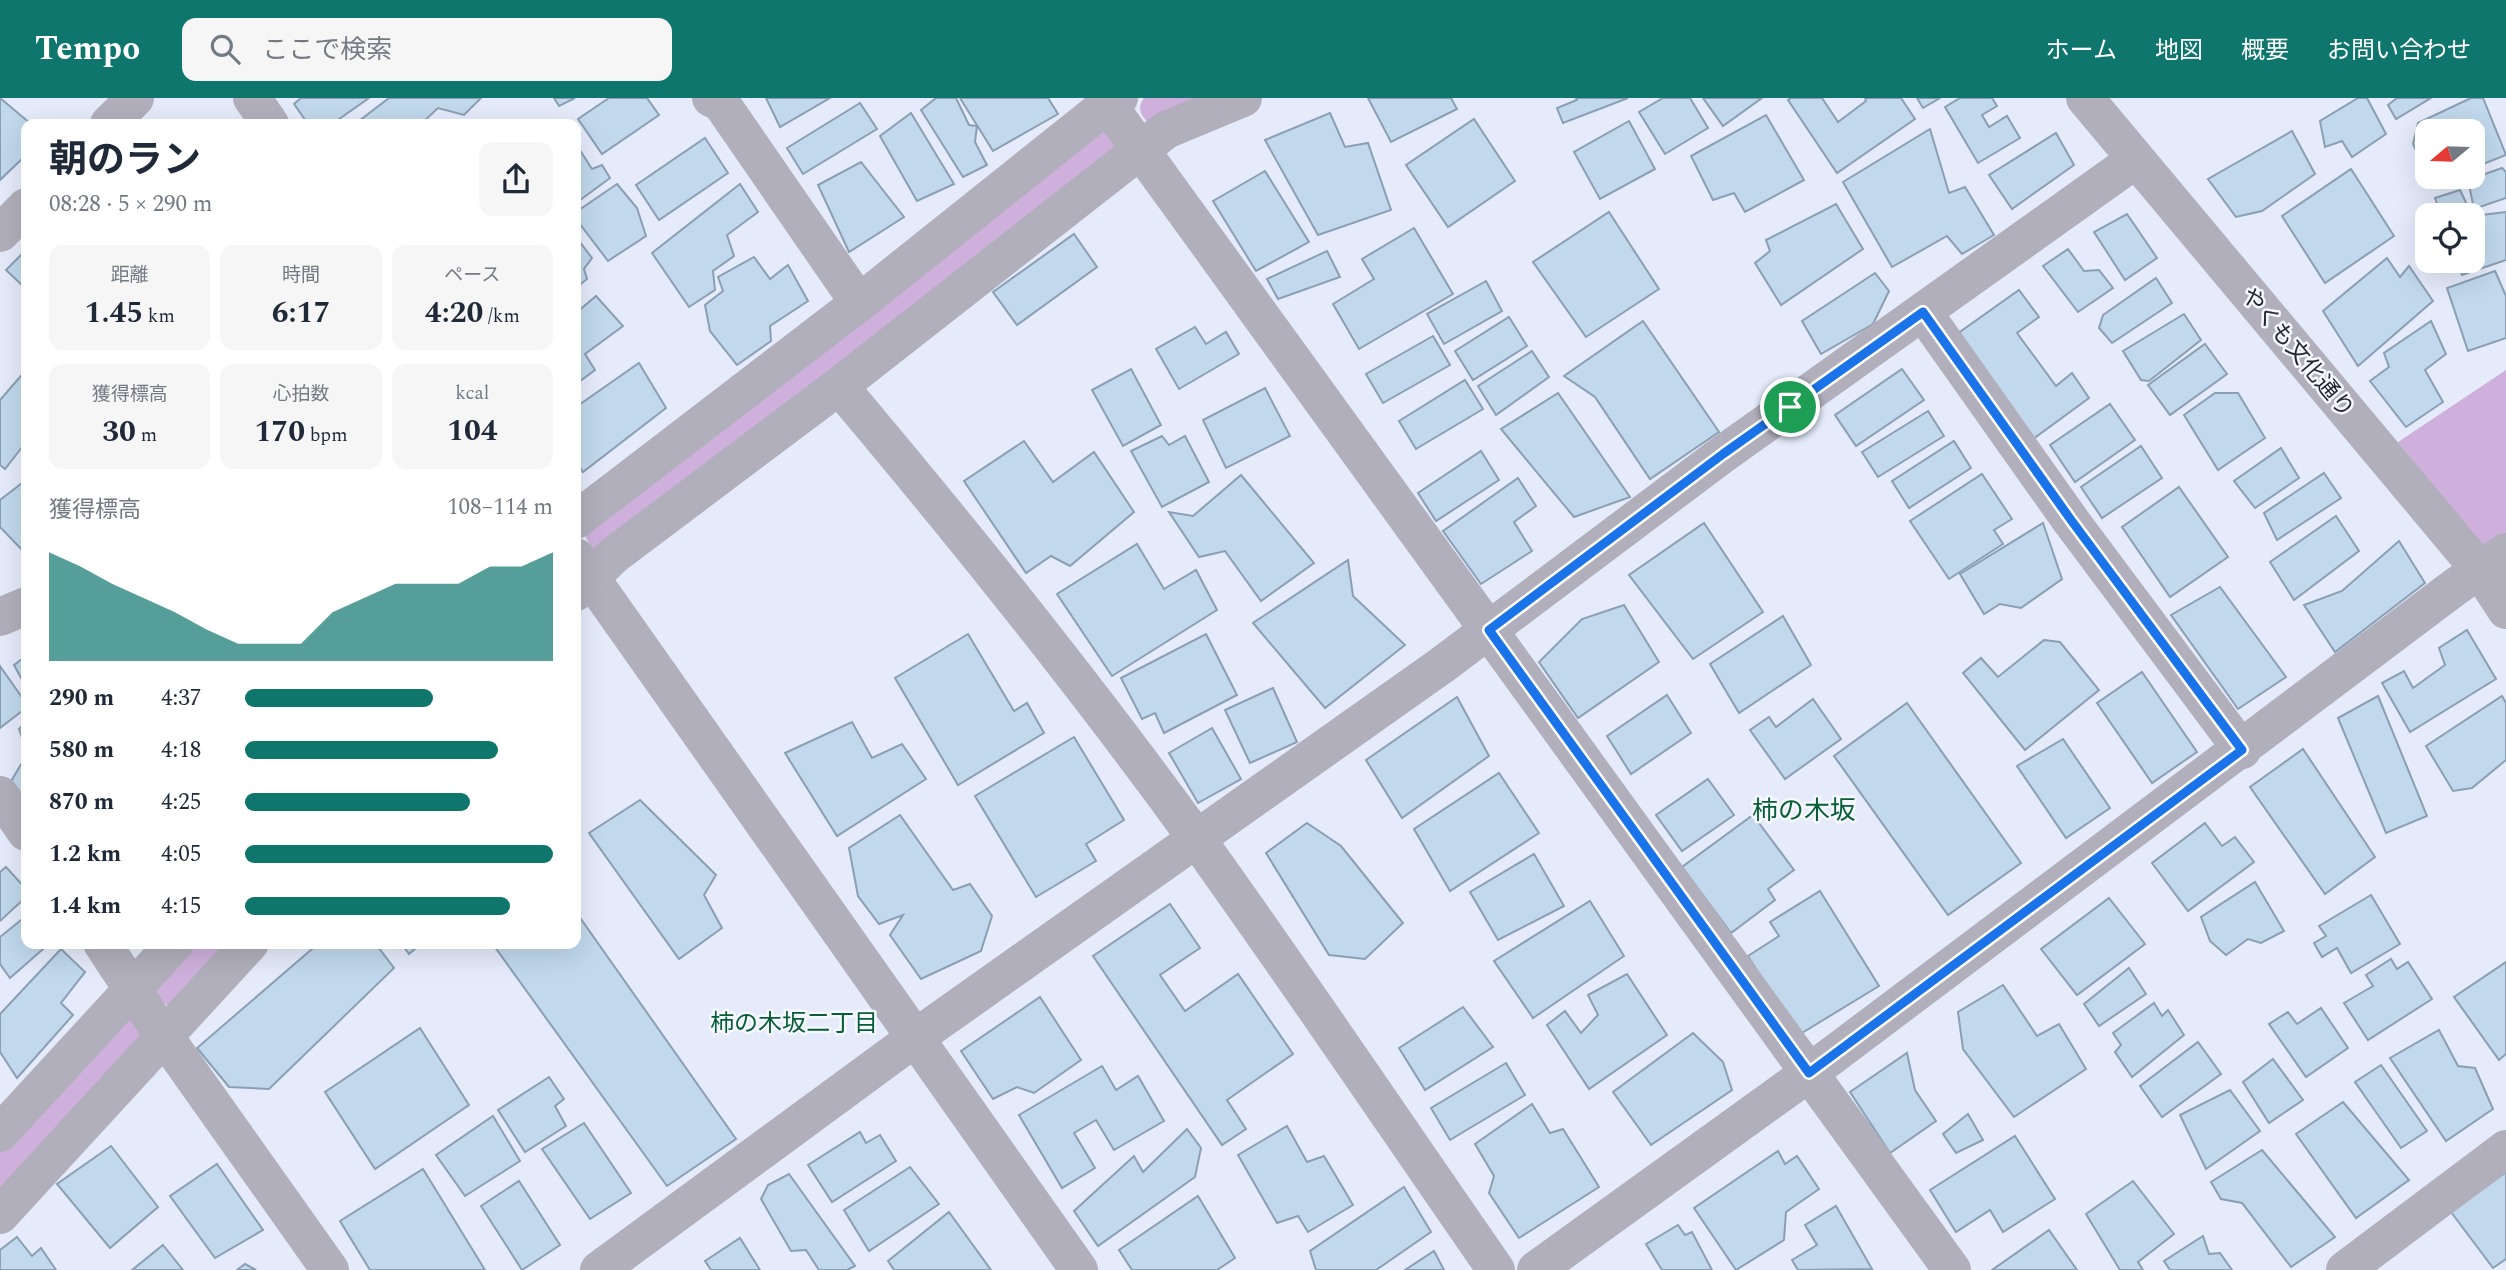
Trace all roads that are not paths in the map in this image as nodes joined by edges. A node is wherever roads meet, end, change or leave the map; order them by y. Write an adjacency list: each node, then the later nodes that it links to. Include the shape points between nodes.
1 (135, 98): 7 (street)
2 (252, 98): 8 (street)
3 (711, 98): 13 (street, via 721,103)
4 (1242, 98): 9 (street, via 1166,130)
5 (2085, 98): 10 (street, やくも文化通り)
6 (1110, 100): 9 (street); 13 (street)
7 (114, 119)
8 (267, 119)
9 (1141, 150): 15 (street); 22 (street)
10 (2135, 160): 14 (street); 17 (street, やくも文化通り)
11 (21, 212): 12 (street)
12 (0, 233)
13 (859, 303): 16 (street)
14 (1923, 312): 22 (street, via 1723,454); 23 (street)
15 (839, 386): 18 (street); 26 (street, via 955,524)
16 (581, 516)
17 (2493, 561): 20 (street, やくも文化通り); 23 (street)
18 (581, 576): 32 (street)
19 (21, 608): 21 (street)
20 (2506, 610)
21 (0, 617)
22 (1489, 630): 26 (street); 33 (street)
23 (2242, 750): 33 (street)
24 (0, 795): 25 (street)
25 (21, 825)
26 (1196, 839): 32 (street); 40 (street)
27 (106, 949): 30 (street)
28 (170, 949): 30 (street)
29 (244, 949): 31 (street)
30 (133, 989): 31 (street); 34 (street)
31 (164, 1036): 36 (street); 37 (street)
32 (915, 1038): 38 (street); 39 (street)
33 (1809, 1073): 41 (street); 42 (street)
34 (0, 1133)
35 (2506, 1149): 43 (street)
36 (0, 1214)
37 (330, 1270)
38 (599, 1270)
39 (1079, 1270)
40 (1496, 1270)
41 (1536, 1270)
42 (1952, 1270)
43 (2345, 1270)

